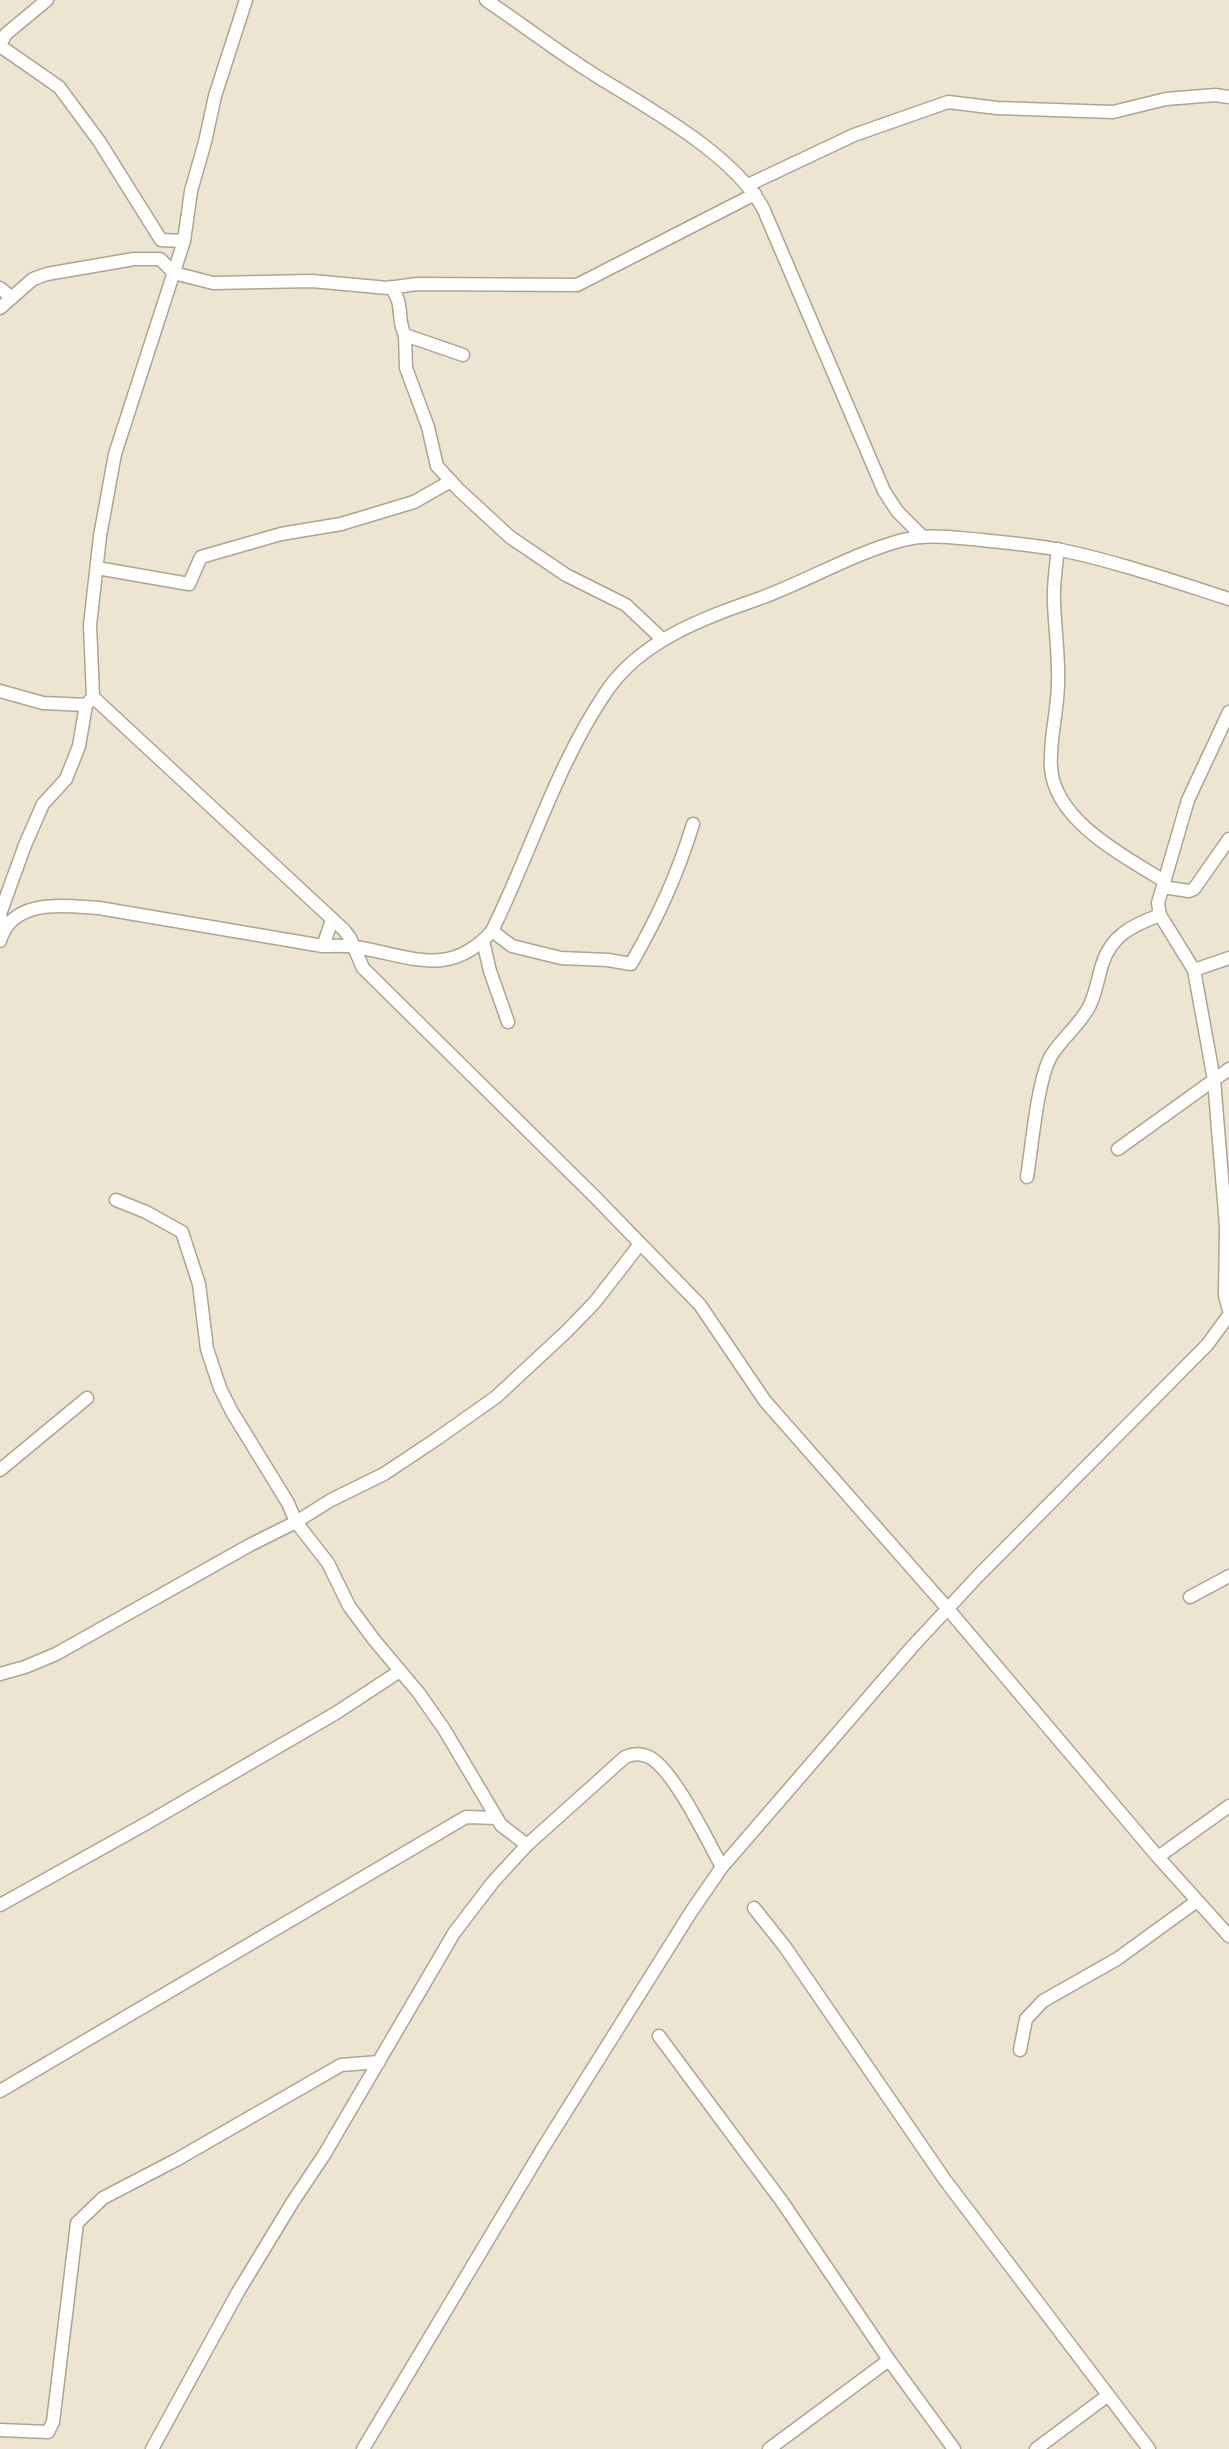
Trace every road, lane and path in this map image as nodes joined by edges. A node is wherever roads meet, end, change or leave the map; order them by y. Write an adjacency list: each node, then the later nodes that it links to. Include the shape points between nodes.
1 (47, 0): 4 (street, via 6,34)
2 (246, 0): 7 (street, via 215,96 191,191)
3 (486, 0): 6 (street, via 689,135)
4 (0, 46): 7 (street, via 60,87 161,240)
5 (1229, 97): 6 (street, via 1166,99 1113,112 948,102 854,135)
6 (752, 190): 9 (street, via 577,285); 16 (street, via 884,491)
7 (184, 241): 8 (street)
8 (174, 273): 9 (street, via 213,283 312,281); 11 (street, via 160,259 134,259 47,274 33,279); 18 (street, via 114,454)
9 (390, 287): 13 (street, via 399,299)
10 (0, 288): 11 (street)
11 (12, 298): 12 (street)
12 (0, 308)
13 (405, 335): 14 (street); 15 (street, via 406,368 437,466)
14 (463, 355)
15 (451, 481): 18 (street, via 414,502 201,557 189,584); 20 (street, via 510,537 566,575 626,605)
16 (923, 537): 17 (street); 20 (street, via 869,551)
17 (1058, 550): 19 (street); 26 (street, via 1054,784 1090,833)
18 (97, 568): 22 (street, via 90,625)
19 (1229, 599)
20 (662, 639): 30 (street, via 628,666 590,719)
21 (0, 691): 22 (street, via 44,703)
22 (89, 701): 28 (street); 29 (street, via 66,779 43,804 7,892 0,914)
23 (1229, 712): 26 (street, via 1188,800)
24 (693, 824): 30 (street, via 661,911 631,964 561,958)
25 (1229, 839): 26 (street, via 1194,889)
26 (1163, 884): 27 (street)
27 (1160, 915): 34 (street); 39 (street, via 1133,925 1110,945 1088,1008 1050,1058)
28 (332, 920): 31 (street); 32 (street)
29 (1, 936): 31 (street, via 20,912 69,906)
30 (488, 936): 32 (street, via 474,950 448,961); 35 (street, via 490,971)
31 (323, 946): 32 (street)
32 (353, 946): 41 (street, via 363,968)
33 (1229, 958): 34 (street)
34 (1194, 970): 37 (street)
35 (508, 1022)
36 (1229, 1069): 37 (street)
37 (1213, 1080): 38 (street); 42 (street)
38 (1118, 1149)
39 (1027, 1177)
40 (116, 1200): 45 (street, via 182,1232 199,1284 206,1349 220,1388)
41 (640, 1244): 45 (street, via 595,1302 496,1397 384,1474); 48 (street, via 700,1305 765,1401)
42 (1229, 1313): 48 (street, via 1207,1345)
43 (87, 1398): 44 (street)
44 (0, 1470)
45 (296, 1522): 49 (street, via 328,1563 349,1606); 50 (street, via 56,1654)
46 (1229, 1576): 47 (street)
47 (1190, 1597)
48 (948, 1609): 54 (street); 55 (street)
49 (400, 1671): 52 (street, via 444,1729); 57 (street, via 336,1713)
50 (0, 1674)
51 (1229, 1805): 54 (street)
52 (497, 1818): 53 (street); 63 (street, via 466,1817)
53 (527, 1845): 55 (street, via 633,1754 652,1759 665,1773); 62 (street, via 454,1933)
54 (1158, 1857): 56 (street)
55 (722, 1867): 68 (street, via 543,2148)
56 (1197, 1901): 59 (street); 61 (street, via 1117,1959 1042,2001 1026,2019)
57 (0, 1905)
58 (754, 1908): 65 (street, via 945,2180)
59 (1229, 1936)
60 (659, 2036): 64 (street, via 783,2203)
61 (1020, 2050)
62 (379, 2062): 66 (street, via 341,2065 103,2198 77,2222 53,2423 48,2432); 67 (street, via 238,2292)
63 (0, 2091)
64 (889, 2360): 69 (street); 70 (street)
65 (1107, 2396): 71 (street); 72 (street)
66 (0, 2430)
67 (152, 2449)
68 (363, 2449)
69 (769, 2449)
70 (954, 2449)
71 (1036, 2449)
72 (1149, 2449)

